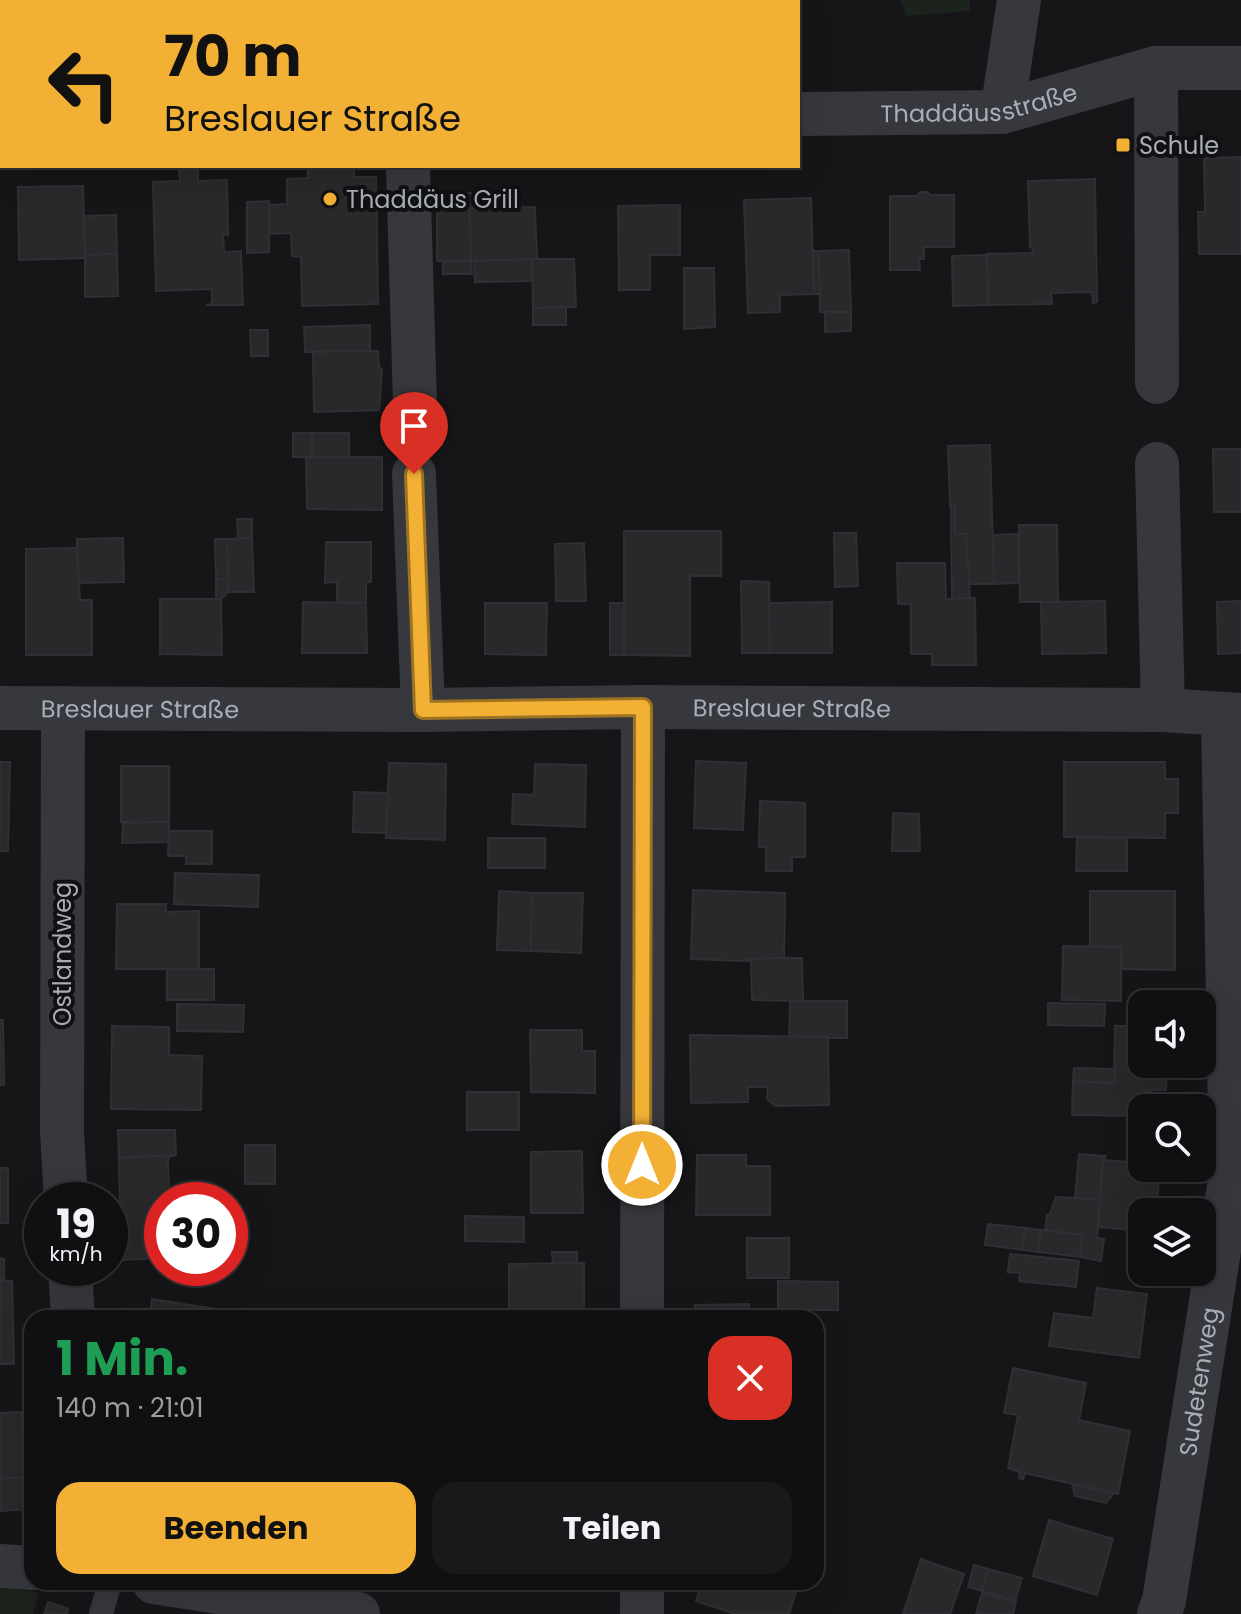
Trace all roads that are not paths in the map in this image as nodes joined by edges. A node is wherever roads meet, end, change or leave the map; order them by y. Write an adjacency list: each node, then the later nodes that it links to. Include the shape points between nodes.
1 (1019, 0): 4 (street)
2 (1156, 68): 3 (street, Thaddäusstraße); 4 (street, Thaddäusstraße); 7 (street)
3 (1241, 68)
4 (1002, 112): 5 (street, Thaddäusstraße)
5 (800, 114)
6 (408, 168): 8 (street)
7 (1157, 382)
8 (415, 403)
9 (1157, 464): 15 (street)
10 (414, 474): 14 (street)
11 (643, 707): 14 (street, Breslauer Straße); 15 (street, Breslauer Straße); 20 (street)
12 (0, 708): 13 (street, Breslauer Straße)
13 (63, 708): 14 (street, Breslauer Straße); 17 (street, Ostlandweg)
14 (423, 710)
15 (1163, 710): 16 (street, Breslauer Straße)
16 (1232, 715): 29 (street, Sudetenweg, via 1231,1174)
17 (65, 1182)
18 (71, 1286): 19 (street)
19 (73, 1310)
20 (642, 1310)
21 (0, 1566): 22 (street)
22 (24, 1568)
23 (108, 1590): 26 (lane)
24 (205, 1590): 27 (street)
25 (642, 1590): 28 (street)
26 (101, 1614)
27 (358, 1614)
28 (642, 1614)
29 (1159, 1614)

